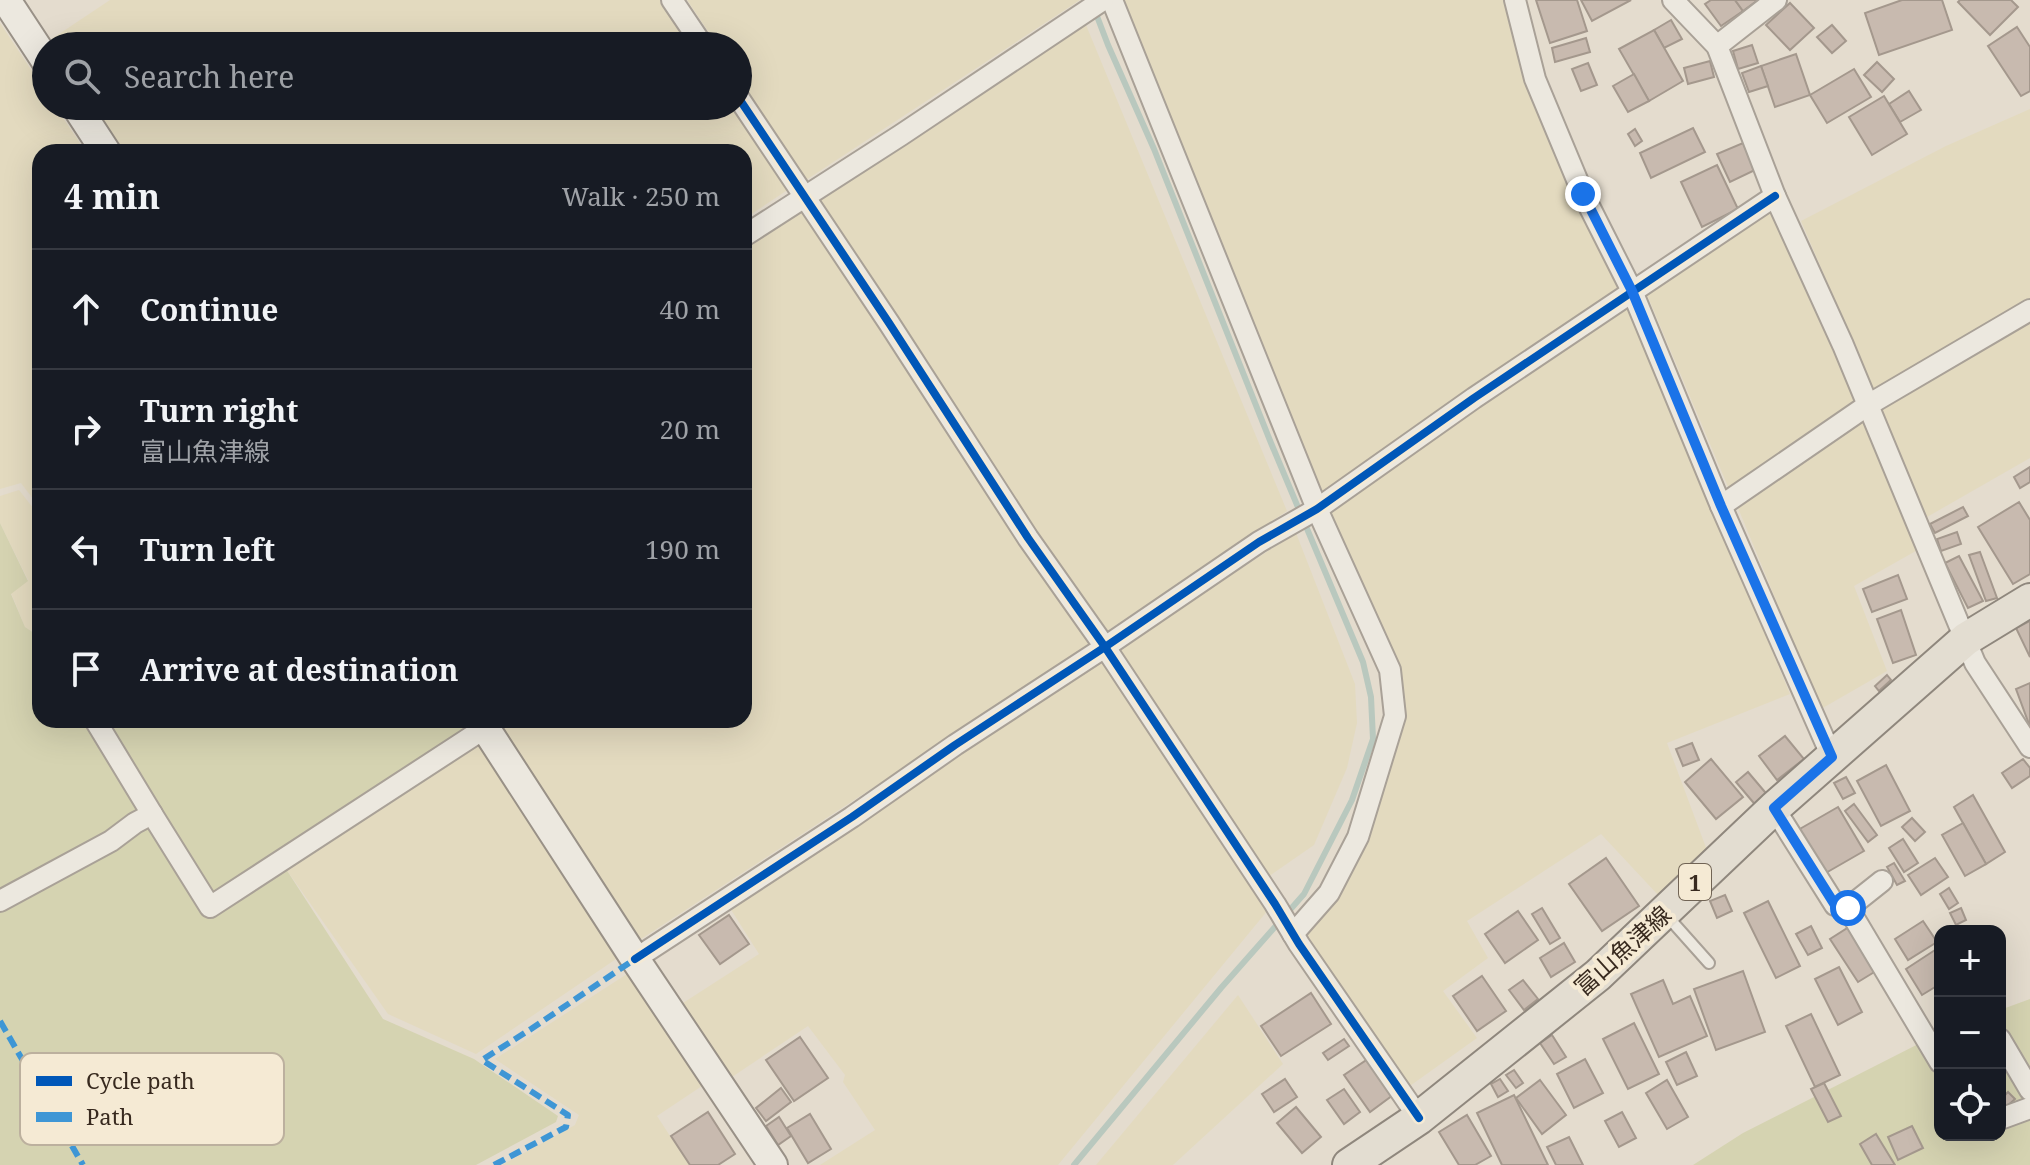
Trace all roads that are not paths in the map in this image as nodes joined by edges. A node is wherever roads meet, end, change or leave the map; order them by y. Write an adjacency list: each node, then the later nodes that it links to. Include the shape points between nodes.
1 (6, 0): 9 (street)
2 (672, 0): 8 (street)
3 (1103, 0): 14 (street)
4 (1112, 0): 21 (street)
5 (1515, 0): 17 (street, via 1535,79 1583,194)
6 (1673, 0): 10 (street)
7 (1776, 0): 10 (street)
8 (694, 32)
9 (32, 40)
10 (1717, 46): 15 (street)
11 (752, 117): 14 (street)
12 (85, 120): 13 (street)
13 (101, 144)
14 (806, 196): 16 (street); 24 (street)
15 (1775, 196): 17 (street); 19 (street)
16 (752, 231)
17 (1632, 291): 20 (street); 21 (street)
18 (2030, 310): 19 (street)
19 (1868, 405): 20 (street); 23 (street)
20 (1721, 506): 29 (street)
21 (1317, 509): 24 (street); 36 (street, via 1390,670 1395,716 1358,837 1329,893)
22 (2030, 600): 23 (main road, 富山魚津線 / 1)
23 (1966, 639): 28 (street, via 1975,663); 29 (main road, 富山魚津線 / 1)
24 (1105, 647): 36 (street); 37 (street)
25 (100, 728): 31 (street)
26 (476, 728): 31 (street, via 210,907)
27 (485, 728): 37 (street)
28 (2030, 747)
29 (1832, 757): 30 (main road, 富山魚津線 / 1)
30 (1774, 808): 34 (street, via 1835,905); 35 (main road, 富山魚津線 / 1)
31 (152, 814): 33 (street)
32 (1882, 881): 34 (street)
33 (0, 901)
34 (1848, 908): 40 (street)
35 (1664, 912): 38 (lane); 44 (main road, 富山魚津線 / 1, via 1598,975)
36 (1293, 934): 44 (street)
37 (635, 959): 45 (street)
38 (1709, 963)
39 (2006, 1049): 41 (street)
40 (1934, 1052)
41 (2030, 1090)
42 (2030, 1108): 43 (street)
43 (2006, 1117)
44 (1419, 1118): 46 (main road, 富山魚津線 / 1)
45 (773, 1165)
46 (1349, 1165)

